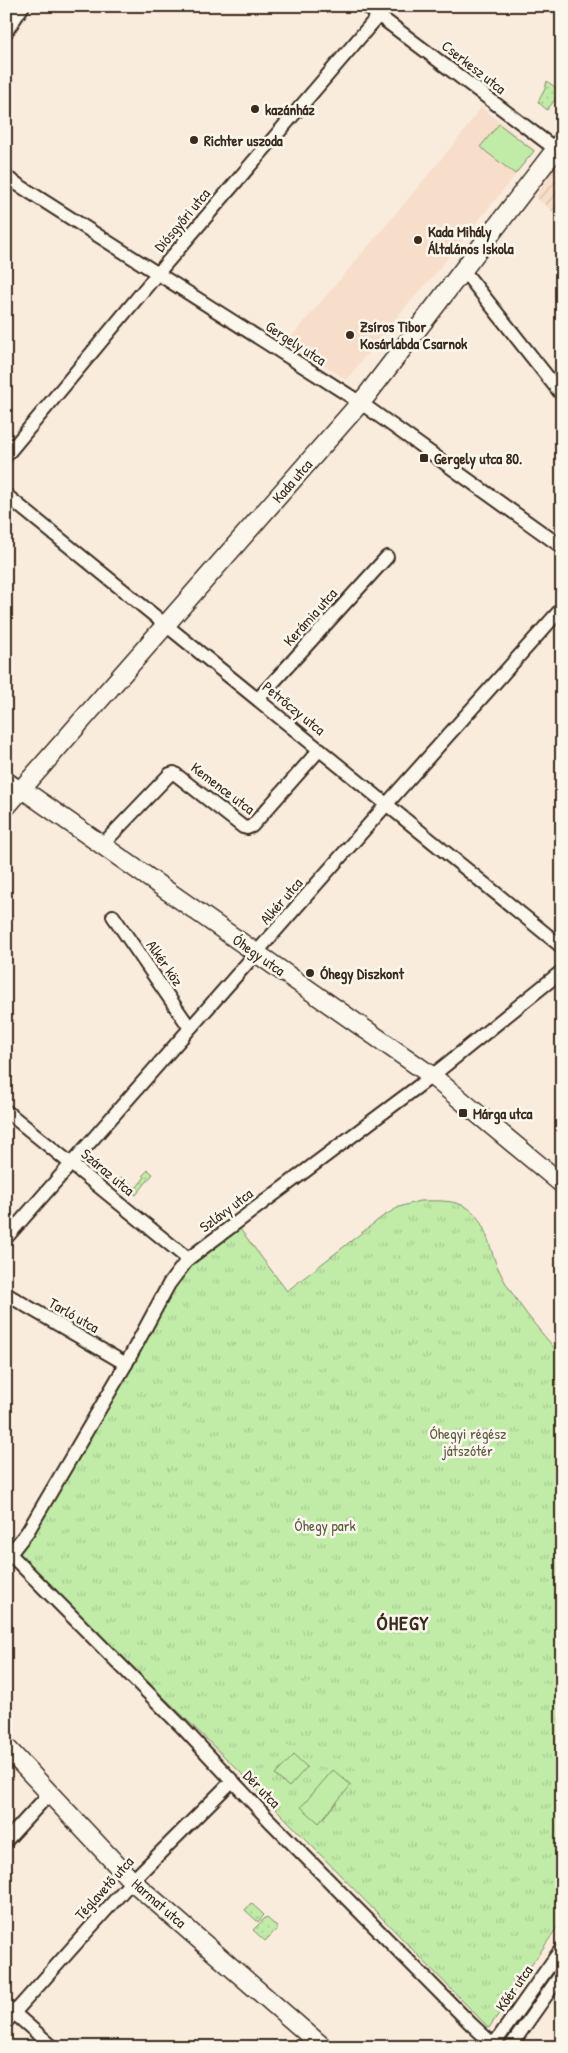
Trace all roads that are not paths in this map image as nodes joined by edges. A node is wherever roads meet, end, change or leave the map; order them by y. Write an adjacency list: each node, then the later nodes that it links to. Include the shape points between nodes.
1 (23, 6): 4 (street)
2 (366, 6): 3 (street, Cserkesz utca)
3 (381, 11): 5 (street, Cserkesz utca); 8 (street, Diósgyőri utca)
4 (6, 32)
5 (559, 148): 7 (street, Kada utca)
6 (6, 177): 8 (street, Gergely utca)
7 (463, 270): 9 (street); 10 (street, Kada utca)
8 (158, 274): 10 (street, Gergely utca); 11 (street, Diósgyőri utca)
9 (562, 395)
10 (360, 403): 13 (street, Gergely utca); 16 (street, Kada utca)
11 (6, 456)
12 (6, 495): 16 (street, Petrőczy utca)
13 (562, 547)
14 (387, 557): 17 (street, Kerámia utca)
15 (562, 608): 21 (street, Alkér utca)
16 (166, 625): 17 (street, Petrőczy utca); 20 (street, Kada utca)
17 (258, 699): 18 (street, Petrőczy utca)
18 (320, 749): 21 (street, Petrőczy utca); 23 (street, Kemence utca, via 252,826 243,827 174,773)
19 (6, 778): 20 (street)
20 (22, 789): 22 (street, Kada utca); 23 (street, Óhegy utca)
21 (388, 804): 25 (street, Petrőczy utca); 26 (street, Alkér utca)
22 (6, 807)
23 (102, 845): 26 (street, Óhegy utca)
24 (113, 916): 28 (street, Alkér köz)
25 (562, 946)
26 (257, 954): 28 (street, Alkér utca); 29 (street, Óhegy utca)
27 (562, 971): 29 (street, Szlávy utca)
28 (190, 1028): 31 (street, Alkér utca)
29 (432, 1076): 32 (street, Óhegy utca); 34 (street, Szlávy utca)
30 (6, 1110): 31 (street, Száraz utca)
31 (72, 1163): 33 (street, Alkér utca); 34 (street, Száraz utca)
32 (562, 1184)
33 (6, 1238)
34 (188, 1259): 36 (street, Szlávy utca, via 169,1284)
35 (6, 1294): 36 (street, Tarló utca)
36 (126, 1364): 37 (street, Szlávy utca, via 28,1531)
37 (8, 1554): 39 (street, Dér utca)
38 (6, 1747): 40 (street, Harmat utca)
39 (232, 1781): 42 (street, Téglavető utca); 46 (street, Dér utca)
40 (49, 1794): 41 (street); 42 (street, Harmat utca)
41 (6, 1841)
42 (132, 1880): 45 (street, Téglavető utca); 48 (street, Harmat utca)
43 (562, 1948): 46 (street, Kőér utca)
44 (562, 1973): 49 (street, Kőér utca)
45 (9, 2014): 47 (street)
46 (494, 2046)
47 (53, 2047)
48 (323, 2047)
49 (510, 2047)

